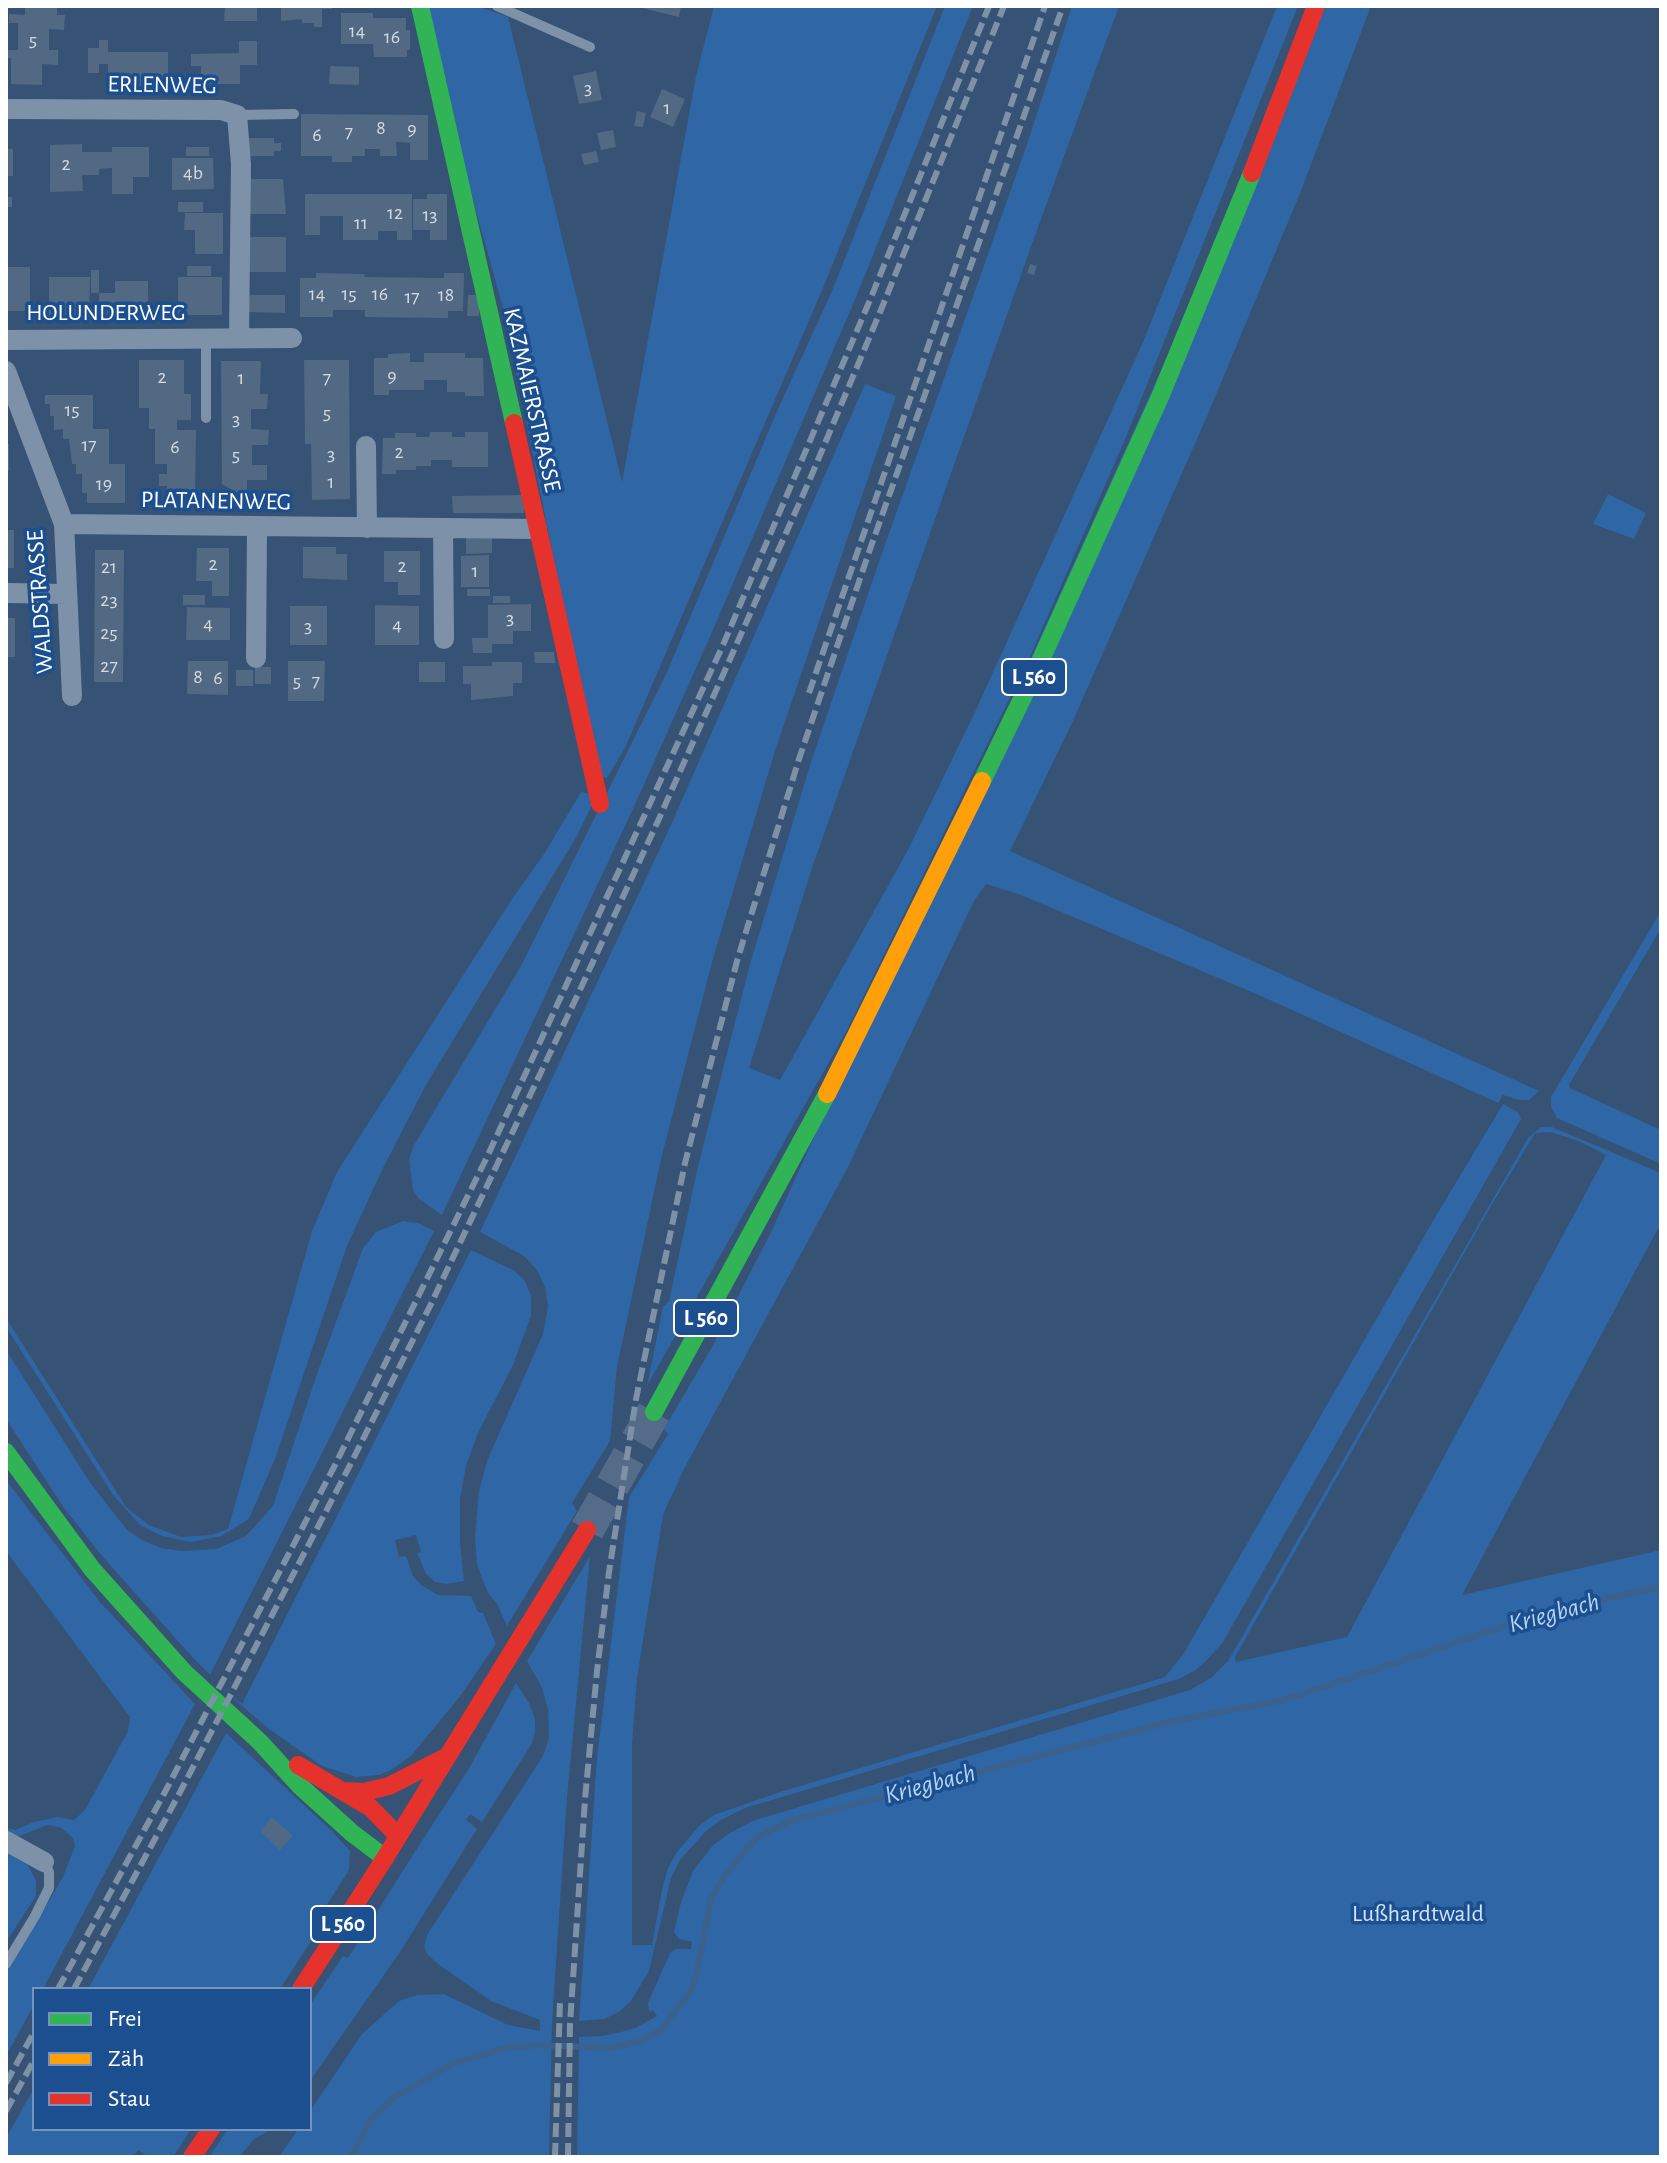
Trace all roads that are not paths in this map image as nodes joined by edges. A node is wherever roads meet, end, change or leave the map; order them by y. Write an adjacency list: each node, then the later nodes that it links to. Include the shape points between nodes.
1 (420, 6): 20 (main road, KAZMAIERSTRASSE)
2 (497, 6): 4 (lane)
3 (1316, 6): 27 (main road, L 560, via 1160,397 1039,664 877,997)
4 (590, 47)
5 (6, 109): 7 (street, ERLENWEG, via 221,110)
6 (294, 114): 7 (lane)
7 (237, 115): 9 (street, ERLENWEG)
8 (206, 338): 9 (street, HOLUNDERWEG); 11 (street, HOLUNDERWEG); 14 (lane, HOLUNDERWEG)
9 (239, 338): 10 (street, HOLUNDERWEG)
10 (292, 338)
11 (6, 340)
12 (6, 371): 13 (street, WALDSTRASSE)
13 (15, 418): 16 (street, WALDSTRASSE)
14 (206, 418)
15 (366, 446): 18 (street)
16 (64, 524): 17 (street, PLATANENWEG); 22 (street, WALDSTRASSE)
17 (257, 528): 18 (street, PLATANENWEG); 24 (street)
18 (367, 528): 19 (street, PLATANENWEG)
19 (443, 528): 20 (street, PLATANENWEG); 23 (street)
20 (537, 529): 26 (main road, KAZMAIERSTRASSE)
21 (6, 593): 22 (street)
22 (66, 594): 25 (street, WALDSTRASSE)
23 (444, 639)
24 (256, 658)
25 (72, 696)
26 (600, 804)
27 (654, 1412)
28 (6, 1452): 30 (main road, via 115,1598)
29 (587, 1530): 31 (main road, L 560)
30 (260, 1742): 32 (main road); 35 (main road, via 299,1785)
31 (447, 1757): 32 (main road, via 378,1789); 33 (main road, L 560)
32 (343, 1791): 33 (main road, via 371,1808)
33 (398, 1836): 35 (main road, L 560)
34 (6, 1841): 36 (street)
35 (385, 1858): 38 (main road, L 560)
36 (44, 1862): 37 (lane, via 49,1888)
37 (6, 1964)
38 (302, 1987)
39 (210, 2131): 40 (main road)
40 (192, 2157)

